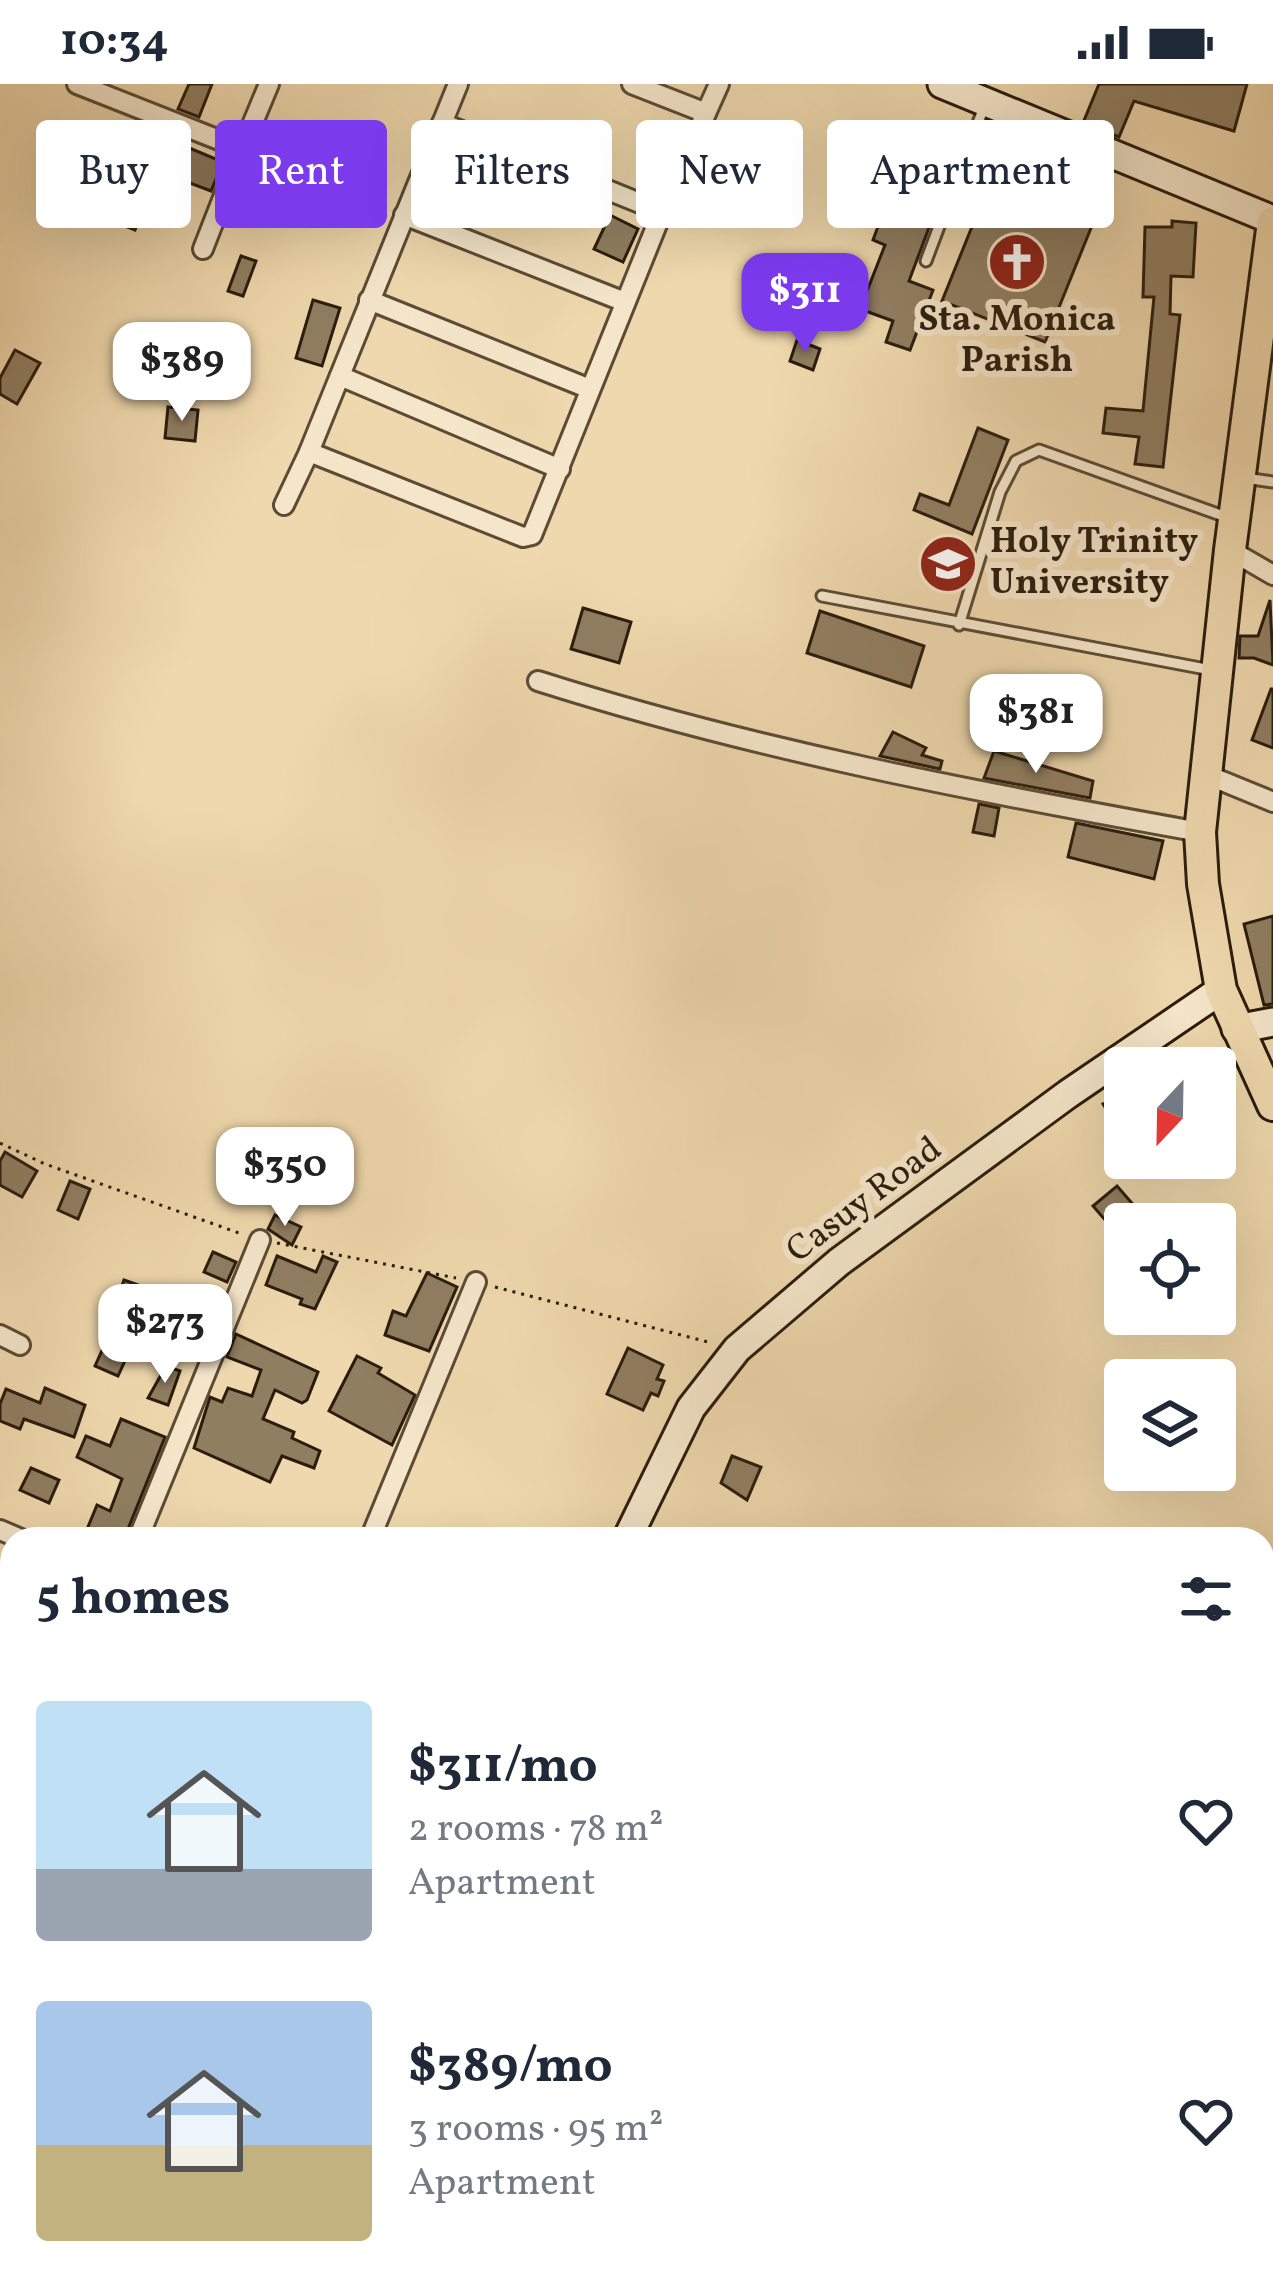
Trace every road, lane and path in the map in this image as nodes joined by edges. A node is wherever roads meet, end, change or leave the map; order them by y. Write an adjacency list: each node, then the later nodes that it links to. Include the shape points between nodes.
1 (77, 84): 12 (street)
2 (269, 84): 9 (street)
3 (458, 84): 10 (street)
4 (632, 84): 8 (street)
5 (719, 84): 8 (street)
6 (942, 84): 7 (street)
7 (986, 102): 16 (street); 19 (lane)
8 (706, 113): 11 (street)
9 (254, 120)
10 (443, 120)
11 (703, 120)
12 (215, 138)
13 (411, 198): 14 (street)
14 (404, 215): 20 (street); 21 (street)
15 (215, 218): 18 (street)
16 (1273, 221): 26 (main road)
17 (655, 228): 21 (street)
18 (203, 249)
19 (926, 261)
20 (369, 300): 22 (street); 23 (street)
21 (625, 302): 23 (street)
22 (340, 376): 24 (street); 25 (street)
23 (590, 389): 25 (street)
24 (309, 452): 25 (street, via 523,537 535,532); 28 (street)
25 (560, 470)
26 (1240, 477): 27 (lane); 29 (main road)
27 (1273, 482)
28 (284, 505)
29 (1232, 535): 30 (street); 32 (lane, via 1039,450 1016,461 1000,492); 33 (main road)
30 (1273, 575)
31 (822, 596): 32 (lane)
32 (959, 625): 33 (lane)
33 (1216, 671): 35 (main road)
34 (538, 681): 37 (street, via 932,784)
35 (1205, 774): 36 (street); 37 (main road)
36 (1273, 802)
37 (1201, 832): 38 (main road)
38 (1221, 990): 40 (main road); 47 (street, Casuy Road, via 856,1250)
39 (1273, 1022): 40 (street)
40 (1236, 1029): 41 (main road)
41 (1273, 1105)
42 (0, 1143): 43 (path)
43 (260, 1240): 44 (path); 48 (street)
44 (476, 1282): 47 (path); 49 (street)
45 (0, 1336): 46 (street)
46 (20, 1345)
47 (737, 1349): 50 (street, Casuy Road, via 691,1408)
48 (143, 1527)
49 (375, 1527)
50 (633, 1527)

